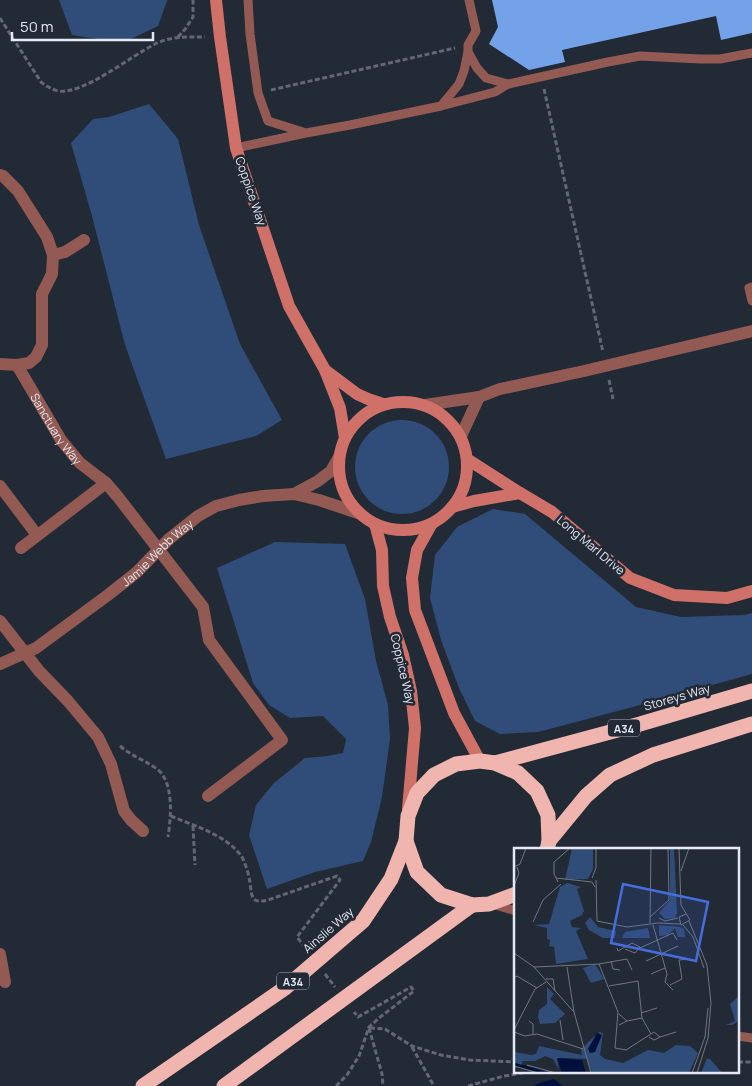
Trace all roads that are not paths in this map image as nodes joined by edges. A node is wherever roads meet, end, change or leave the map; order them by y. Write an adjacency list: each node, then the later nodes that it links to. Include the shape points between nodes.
1 (216, 0): 9 (street, Coppice Way)
2 (248, 0): 8 (lane, via 258,93 268,121)
3 (469, 0): 4 (lane, via 476,32)
4 (468, 48): 6 (lane, via 477,68 486,78); 7 (lane, via 459,84)
5 (752, 53): 6 (lane, via 720,59 640,56)
6 (508, 84): 7 (lane, via 495,92)
7 (441, 106): 8 (lane)
8 (306, 133): 9 (lane)
9 (236, 148): 18 (street, Coppice Way, via 290,306)
10 (0, 175): 12 (street, via 18,191 47,237)
11 (84, 240): 12 (street, via 65,252)
12 (53, 255): 17 (street, via 52,274 42,294 42,346 29,363)
13 (750, 288): 14 (lane)
14 (752, 301)
15 (752, 331): 19 (street, via 500,389)
16 (0, 364): 17 (street)
17 (17, 365): 26 (street, Sanctuary Way, via 80,464)
18 (325, 370): 20 (street, Coppice Way, via 357,394); 23 (street, Coppice Way, via 340,408)
19 (479, 397): 21 (street); 22 (street)
20 (383, 404): 21 (street, via 397,401); 23 (street, via 363,415)
21 (425, 405): 22 (street, via 448,419)
22 (461, 436): 25 (street)
23 (345, 438): 24 (street)
24 (339, 457): 29 (street, Jamie Webb Way, via 331,470 318,481); 31 (street, via 339,478 346,497)
25 (467, 459): 28 (street, Long Marl Drive); 30 (street, via 467,476 461,494)
26 (106, 483): 34 (street); 36 (street, Sanctuary Way)
27 (0, 486): 34 (street)
28 (520, 493): 30 (street); 37 (street, Long Marl Drive, via 552,512 630,578 674,595 727,598)
29 (294, 494): 31 (street, Jamie Webb Way); 36 (street, Jamie Webb Way, via 263,496 216,506 198,516)
30 (452, 506): 33 (street)
31 (358, 513): 32 (street)
32 (375, 524): 33 (street, via 394,530); 45 (street, Coppice Way, via 382,550 383,586 411,691 415,728)
33 (431, 525): 43 (street, via 417,550 412,578 415,610 454,713)
34 (37, 535): 35 (street)
35 (21, 548)
36 (159, 550): 39 (street, Jamie Webb Way, via 108,595); 44 (street, Sanctuary Way, via 203,607 209,640 282,740)
37 (752, 591)
38 (0, 622): 39 (street)
39 (31, 651): 40 (street, Jamie Webb Way); 46 (street, via 39,671 98,737 111,764 124,810)
40 (0, 664)
41 (752, 691): 43 (highway, Storeys Way / A34, via 640,724)
42 (752, 724): 48 (highway, via 653,756 610,775 586,796)
43 (487, 762): 45 (highway, A34, via 456,764 434,775 417,793); 48 (highway, via 518,773 537,791 548,815)
44 (208, 796)
45 (408, 816): 47 (highway, A34)
46 (143, 831)
47 (406, 841): 50 (highway, A34, via 423,878 441,894); 55 (highway, Ainslie Way / A34, via 391,879 363,921 284,988)
48 (548, 845)
49 (514, 895): 51 (highway, A34)
50 (472, 904): 51 (highway, A34); 56 (highway)
51 (489, 904): 52 (lane)
52 (514, 910)
53 (0, 954): 54 (street)
54 (5, 982)
55 (143, 1086)
56 (224, 1086)

